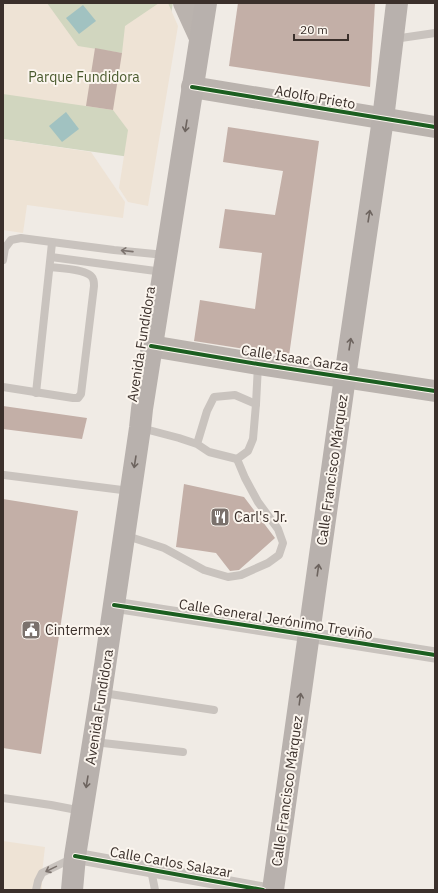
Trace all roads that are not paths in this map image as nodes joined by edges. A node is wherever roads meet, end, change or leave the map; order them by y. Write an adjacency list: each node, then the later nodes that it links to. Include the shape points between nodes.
1 (184, 3): 5 (street)
2 (206, 3): 5 (main road, Avenida Fundidora)
3 (397, 3): 6 (main road, Calle Francisco Márquez)
4 (435, 33): 6 (lane)
5 (200, 38): 7 (main road, Avenida Fundidora)
6 (393, 40): 8 (main road, Calle Francisco Márquez)
7 (192, 87): 8 (street, Adolfo Prieto); 13 (main road, Avenida Fundidora, one-way to 13)
8 (383, 119): 9 (street, Adolfo Prieto); 17 (main road, Calle Francisco Márquez, one-way to 8)
9 (435, 127)
10 (52, 243): 11 (lane); 12 (lane, via 21,238 11,240 5,248); 13 (lane, one-way to 10)
11 (51, 257): 13 (lane); 14 (lane)
12 (3, 260)
13 (164, 264): 15 (main road, Avenida Fundidora)
14 (50, 267): 20 (lane); 20 (lane, via 89,274 94,286 81,394 78,398 73,398)
15 (151, 346): 16 (street, Calle Isaac Garza); 22 (main road, Avenida Fundidora)
16 (258, 364): 17 (street, Calle Isaac Garza); 21 (lane)
17 (345, 377): 19 (street, Calle Isaac Garza); 29 (main road, Calle Francisco Márquez, one-way to 17)
18 (3, 387): 20 (lane)
19 (435, 391)
20 (36, 393)
21 (256, 404): 23 (lane, via 235,395 214,397); 24 (lane, via 253,439 248,451)
22 (140, 428): 23 (lane); 26 (main road, Avenida Fundidora, one-way to 26)
23 (197, 444): 24 (lane, via 209,452)
24 (237, 459): 27 (lane, via 258,502 278,529 283,543 279,555 268,563 228,577 204,570 164,548)
25 (4, 474): 26 (lane)
26 (130, 492): 27 (main road, Avenida Fundidora)
27 (124, 535): 28 (main road, Avenida Fundidora)
28 (114, 605): 29 (street, Calle General Jerónimo Treviño); 31 (main road, Avenida Fundidora)
29 (309, 635): 30 (street, Calle General Jerónimo Treviño); 43 (main road, Calle Francisco Márquez, one-way to 29)
30 (435, 655)
31 (101, 693): 32 (lane); 33 (main road, Avenida Fundidora)
32 (214, 710)
33 (94, 742): 34 (lane); 36 (main road, Avenida Fundidora, one-way to 36)
34 (183, 752)
35 (3, 798): 36 (lane)
36 (83, 811): 37 (main road, Avenida Fundidora)
37 (75, 856): 38 (street, Calle Carlos Salazar); 39 (lane, one-way to 39, via 42,873); 40 (main road, Avenida Fundidora)
38 (151, 870): 41 (lane); 42 (street, Calle Carlos Salazar)
39 (36, 890)
40 (72, 890)
41 (156, 890)
42 (263, 890)
43 (273, 890)

